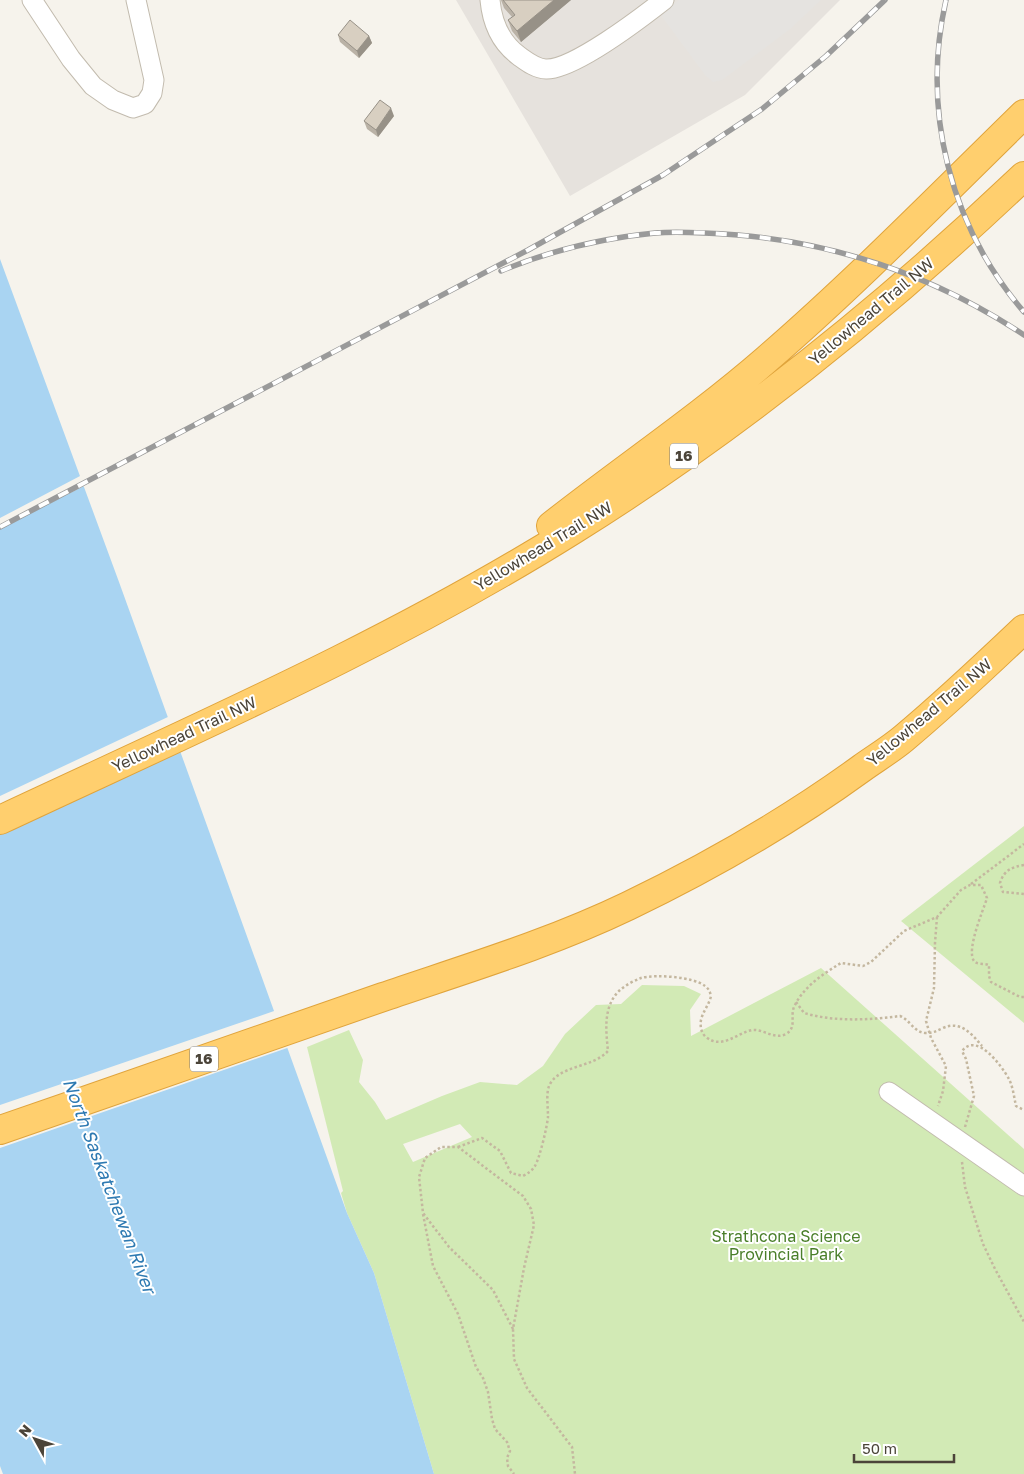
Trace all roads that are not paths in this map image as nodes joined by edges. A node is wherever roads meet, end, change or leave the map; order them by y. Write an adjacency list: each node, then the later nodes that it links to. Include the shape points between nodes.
1 (32, 0): 2 (lane, via 71,59 94,86 113,100 132,108 145,104 152,93 154,80)
2 (136, 0)
3 (490, 0): 4 (lane, via 499,35 512,51 529,63 546,69 568,64)
4 (672, 2)
5 (1024, 114): 7 (highway, via 853,282 766,360)
6 (1024, 176): 7 (highway, Yellowhead Trail NW / 16, via 940,253 776,390 672,465 572,531)
7 (461, 596): 9 (highway, Yellowhead Trail NW / 16, via 338,662)
8 (1024, 629): 11 (highway, Yellowhead Trail NW / 16, via 970,682 902,740 839,785 780,823 625,908 506,956)
9 (0, 820)
10 (888, 1092): 12 (lane)
11 (0, 1130)
12 (1024, 1186)

